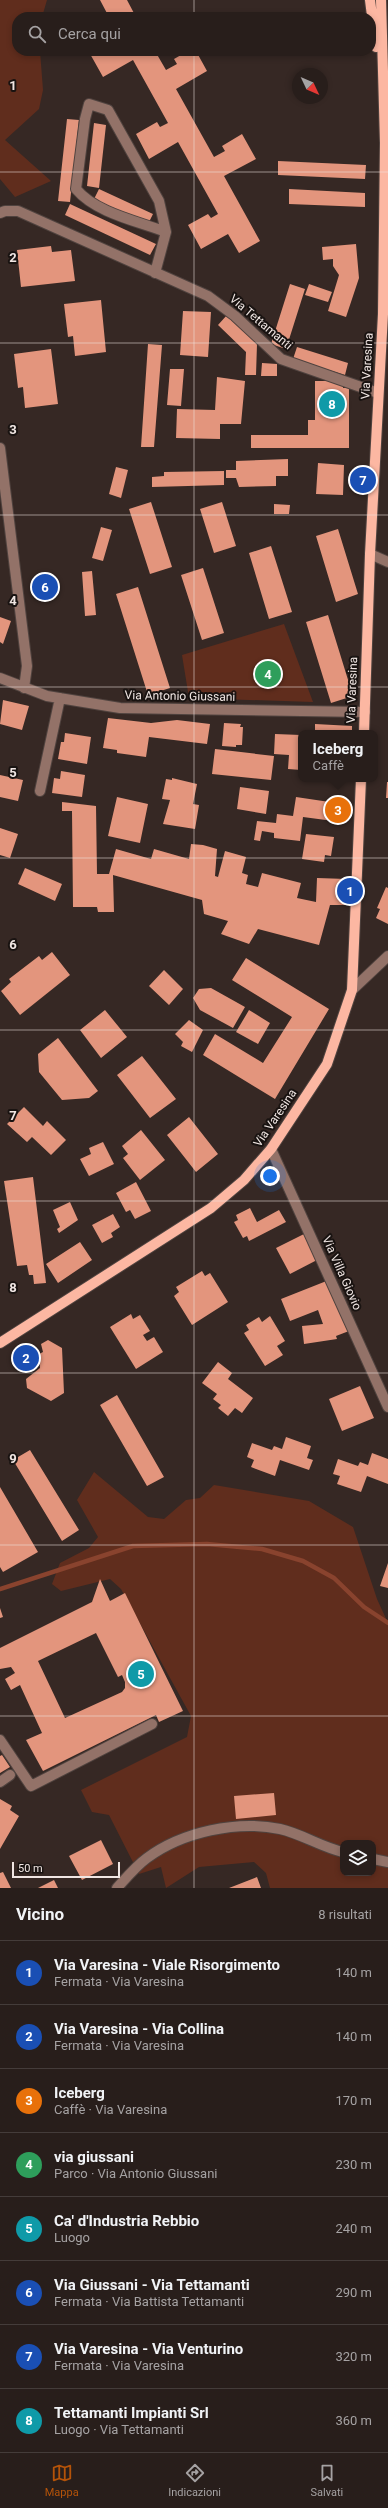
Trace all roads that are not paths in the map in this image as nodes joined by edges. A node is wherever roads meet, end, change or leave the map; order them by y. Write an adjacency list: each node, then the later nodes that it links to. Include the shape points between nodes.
1 (370, 0): 3 (main road)
2 (381, 0): 6 (main road, Via Varesina)
3 (371, 12)
4 (376, 50): 6 (main road)
5 (388, 58): 6 (main road)
6 (383, 108): 10 (main road, Via Varesina)
7 (0, 213): 9 (street, Via Tettamanti, via 18,211)
8 (166, 232): 8 (street, via 160,201 108,110 89,104 76,189 84,199 98,206); 9 (street)
9 (155, 273): 11 (street, Via Tettamanti, via 208,296 235,316 281,359)
10 (385, 326): 11 (main road, Via Varesina)
11 (378, 393): 13 (main road, Via Varesina)
12 (0, 448): 16 (street, via 27,666)
13 (370, 554): 14 (street); 18 (main road, Via Varesina)
14 (388, 562)
15 (0, 678): 16 (street, Via Antonio Giussani)
16 (24, 688): 17 (street, Via Antonio Giussani)
17 (60, 698): 18 (street, Via Antonio Giussani, via 120,708); 21 (street)
18 (364, 712): 19 (main road, Via Varesina)
19 (364, 730)
20 (361, 782): 23 (main road, Via Varesina)
21 (40, 791)
22 (388, 956): 23 (street)
23 (352, 990): 24 (main road, Via Varesina, via 327,1064)
24 (272, 1149): 25 (main road, Via Varesina, via 244,1180 211,1208); 26 (street, Via Villa Giovio)
25 (0, 1343)
26 (388, 1407)
27 (152, 1724): 28 (street, via 31,1786)
28 (0, 1740)
29 (10, 1775): 30 (street)
30 (0, 1782)
31 (340, 1851): 34 (street, via 280,1829 209,1829 164,1847 146,1859)
32 (376, 1860): 33 (street)
33 (388, 1862)
34 (117, 1888)

